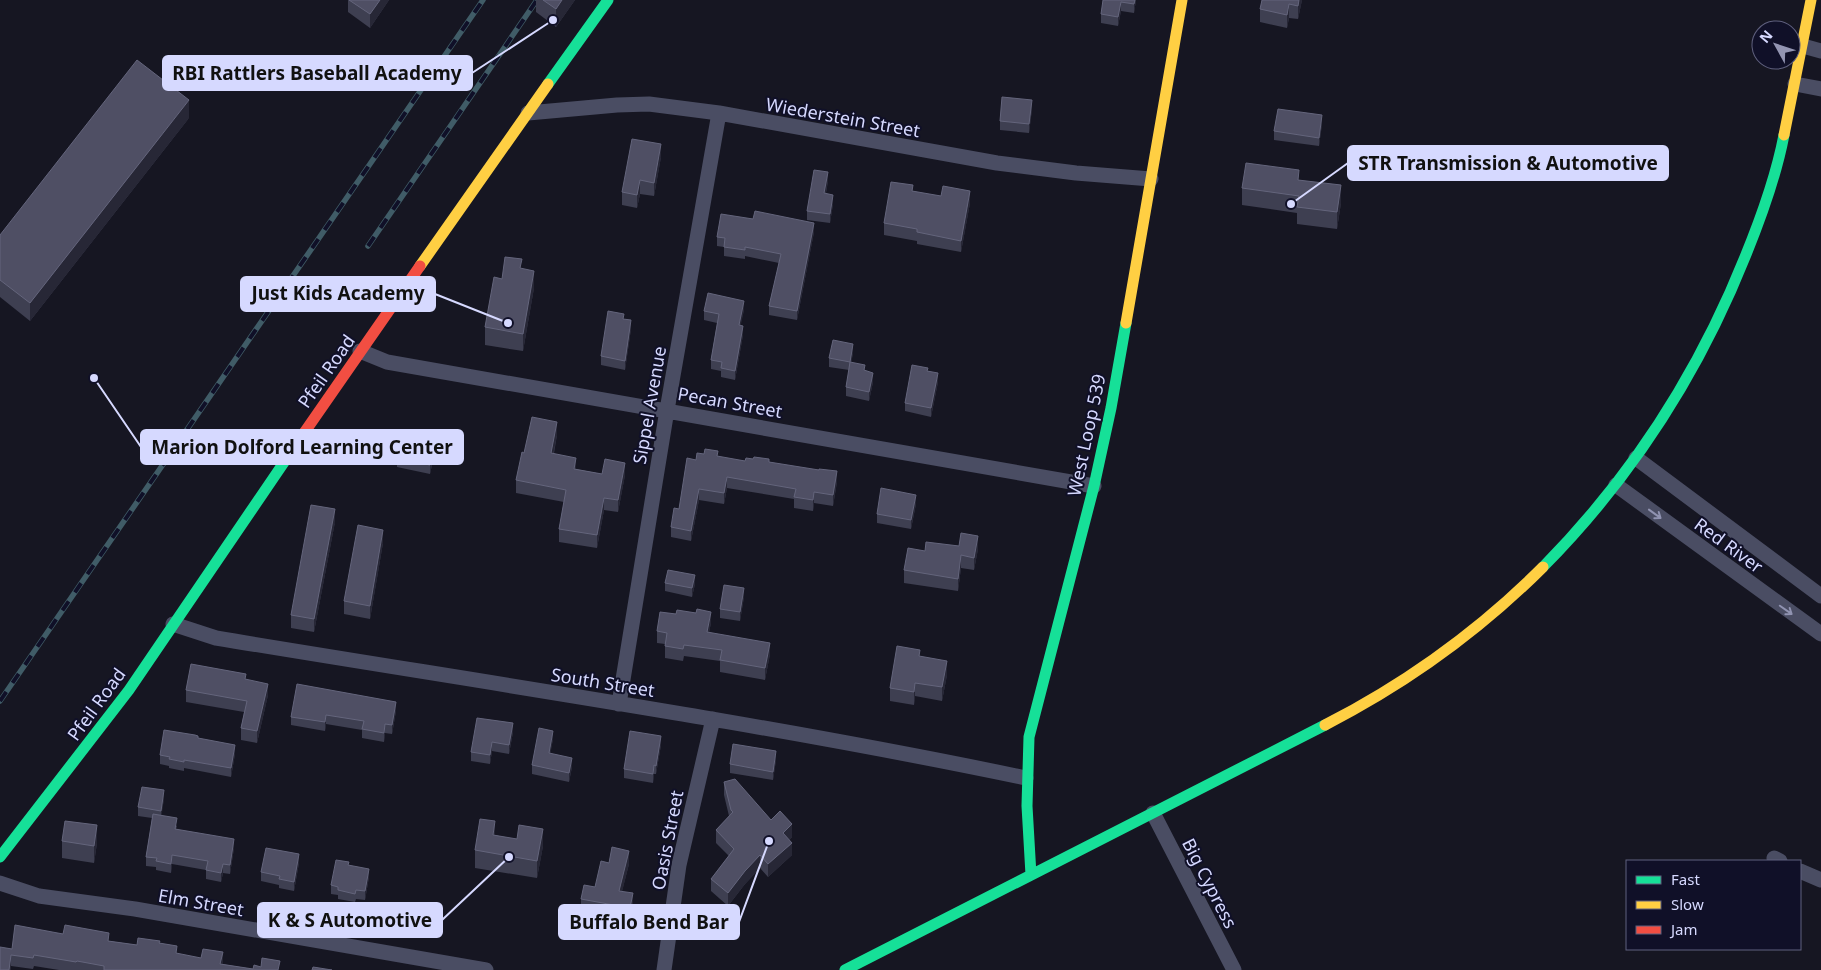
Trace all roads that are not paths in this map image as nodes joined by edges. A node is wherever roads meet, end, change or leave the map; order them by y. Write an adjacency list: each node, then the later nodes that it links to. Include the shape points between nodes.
1 (608, 0): 8 (street, Pfeil Road)
2 (1182, 0): 10 (street, West Loop 539)
3 (1811, 0): 4 (street)
4 (1803, 46): 5 (street); 6 (street)
5 (1821, 50)
6 (1795, 84): 7 (street); 13 (street, via 1777,170 1740,275 1685,384)
7 (1821, 89)
8 (528, 113): 9 (street, Wiederstein Street, via 649,104); 11 (street, Pfeil Road)
9 (719, 113): 10 (street, Wiederstein Street, via 998,163); 12 (street, Sippel Avenue)
10 (1151, 179): 15 (street, West Loop 539, via 1112,408)
11 (360, 351): 12 (street, Pecan Street, via 388,362); 17 (street, Pfeil Road)
12 (667, 410): 15 (street, Pecan Street); 19 (street, Sippel Avenue)
13 (1636, 458): 14 (street); 16 (street, Red River)
14 (1616, 485): 18 (street, Red River, one-way to 18); 22 (street, via 1521,590 1457,642 1344,716)
15 (1094, 486): 21 (street, West Loop 539, via 1029,737)
16 (1821, 596)
17 (174, 624): 19 (street, South Street, via 216,638); 23 (street, Pfeil Road, via 129,690)
18 (1821, 634)
19 (619, 704): 20 (street, South Street)
20 (713, 719): 21 (street, South Street); 29 (street, Oasis Street, via 679,865)
21 (1026, 778): 25 (street, West Loop 539)
22 (1153, 813): 25 (street); 31 (street, Big Cypress)
23 (0, 857)
24 (1801, 871): 26 (street)
25 (1031, 875): 30 (street)
26 (1821, 880)
27 (0, 883): 28 (street, Elm Street, via 39,896 135,909)
28 (486, 970)
29 (664, 970)
30 (845, 970)
31 (1234, 970)

